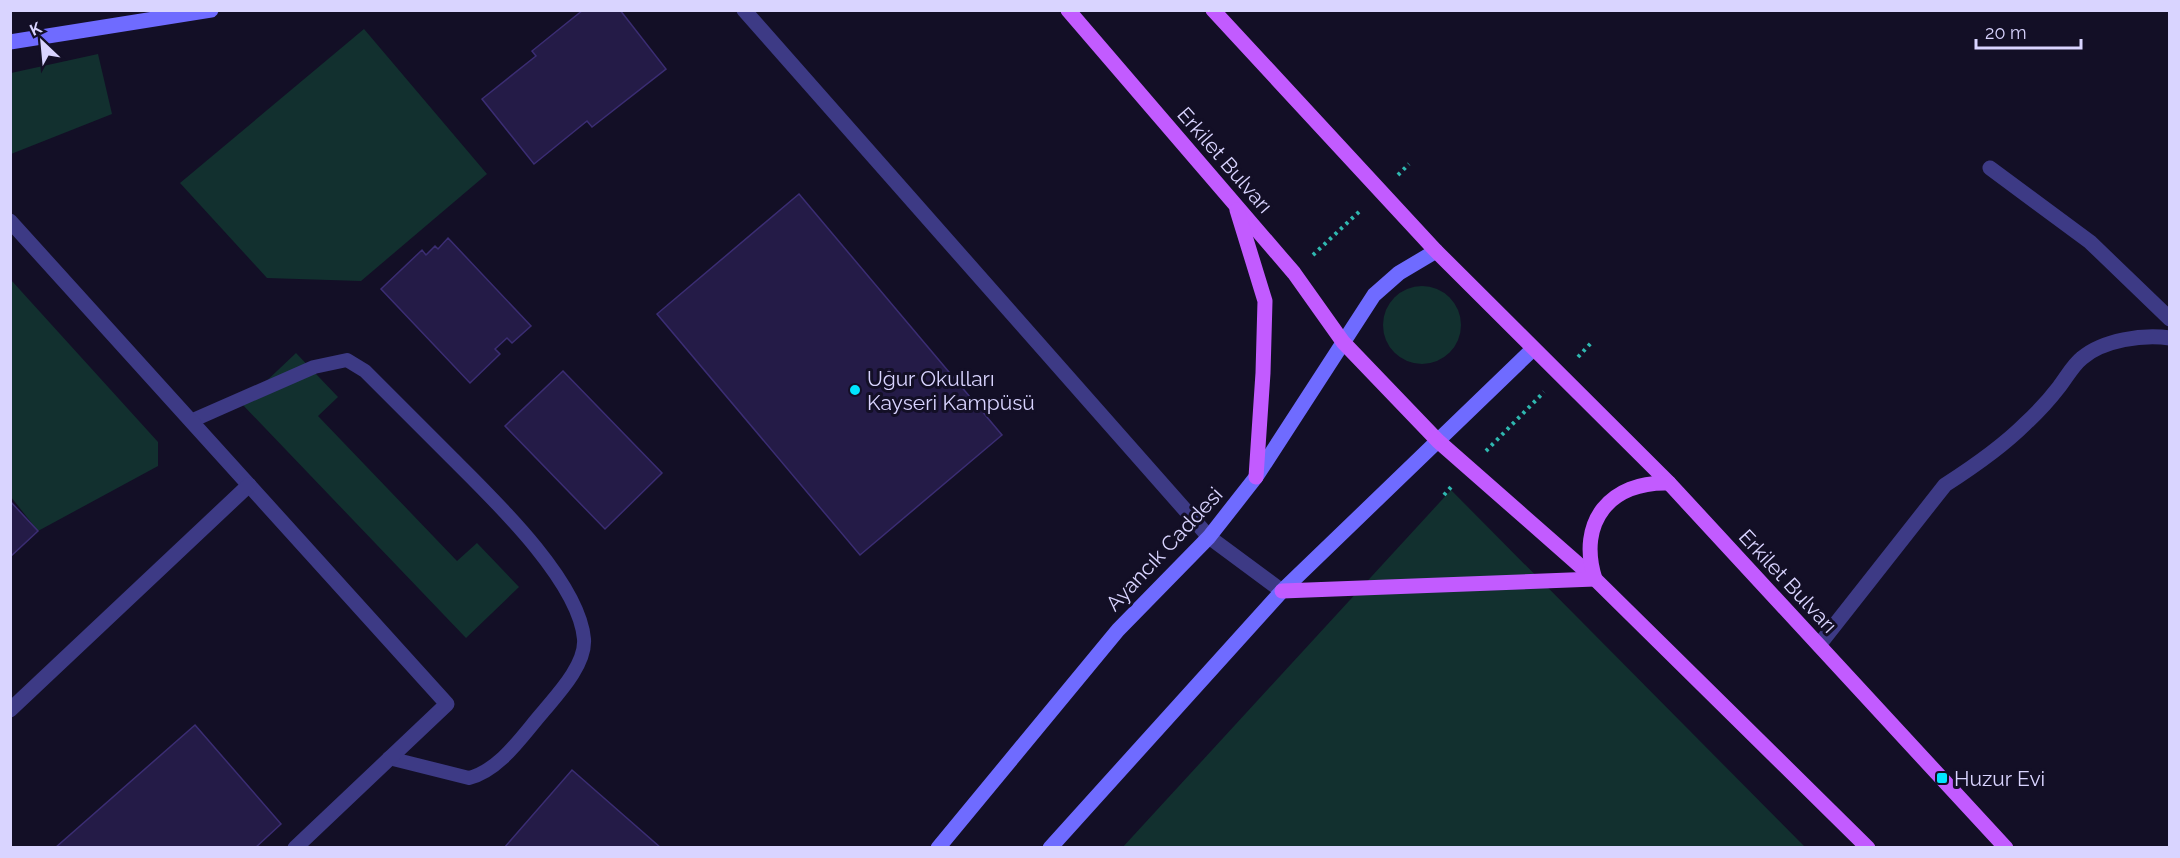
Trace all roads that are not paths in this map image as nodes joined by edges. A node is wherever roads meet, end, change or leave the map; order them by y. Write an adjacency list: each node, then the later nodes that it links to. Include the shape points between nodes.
1 (211, 10): 5 (street)
2 (744, 10): 19 (street)
3 (1068, 10): 7 (main road, Erkilet Bulvarı)
4 (1213, 10): 9 (main road)
5 (10, 42)
6 (1990, 168): 10 (street, via 2090,242)
7 (1235, 204): 12 (main road, Erkilet Bulvarı, via 1294,273); 16 (main road, via 1265,301)
8 (10, 221): 14 (street)
9 (1436, 251): 12 (street, Ayancık Caddesi, via 1399,273 1374,295); 13 (main road, Erkilet Bulvarı)
10 (2169, 319)
11 (2169, 338): 22 (street, via 2121,341 2081,358 2025,425 1945,485)
12 (1344, 342): 15 (main road, Erkilet Bulvarı); 16 (street, Ayancık Caddesi)
13 (1533, 349): 15 (street); 17 (main road, Erkilet Bulvarı)
14 (191, 421): 18 (street); 24 (lane, via 314,367 347,360 365,372 515,521 562,585 575,608 584,640 580,658 565,686 508,752 481,775 469,778)
15 (1438, 441): 20 (main road); 21 (street)
16 (1256, 477): 19 (street, Ayancık Caddesi)
17 (1669, 483): 20 (main road, via 1632,487 1603,509 1589,543); 22 (main road, Erkilet Bulvarı)
18 (249, 485): 23 (street); 24 (street, via 447,704)
19 (1209, 537): 21 (street); 26 (street, Ayancık Caddesi, via 1118,630)
20 (1595, 579): 21 (main road); 28 (main road)
21 (1282, 591): 27 (street)
22 (1819, 645): 29 (main road, Erkilet Bulvarı)
23 (10, 710)
24 (389, 758): 25 (street)
25 (295, 848)
26 (938, 848)
27 (1050, 848)
28 (1868, 848)
29 (2006, 848)

